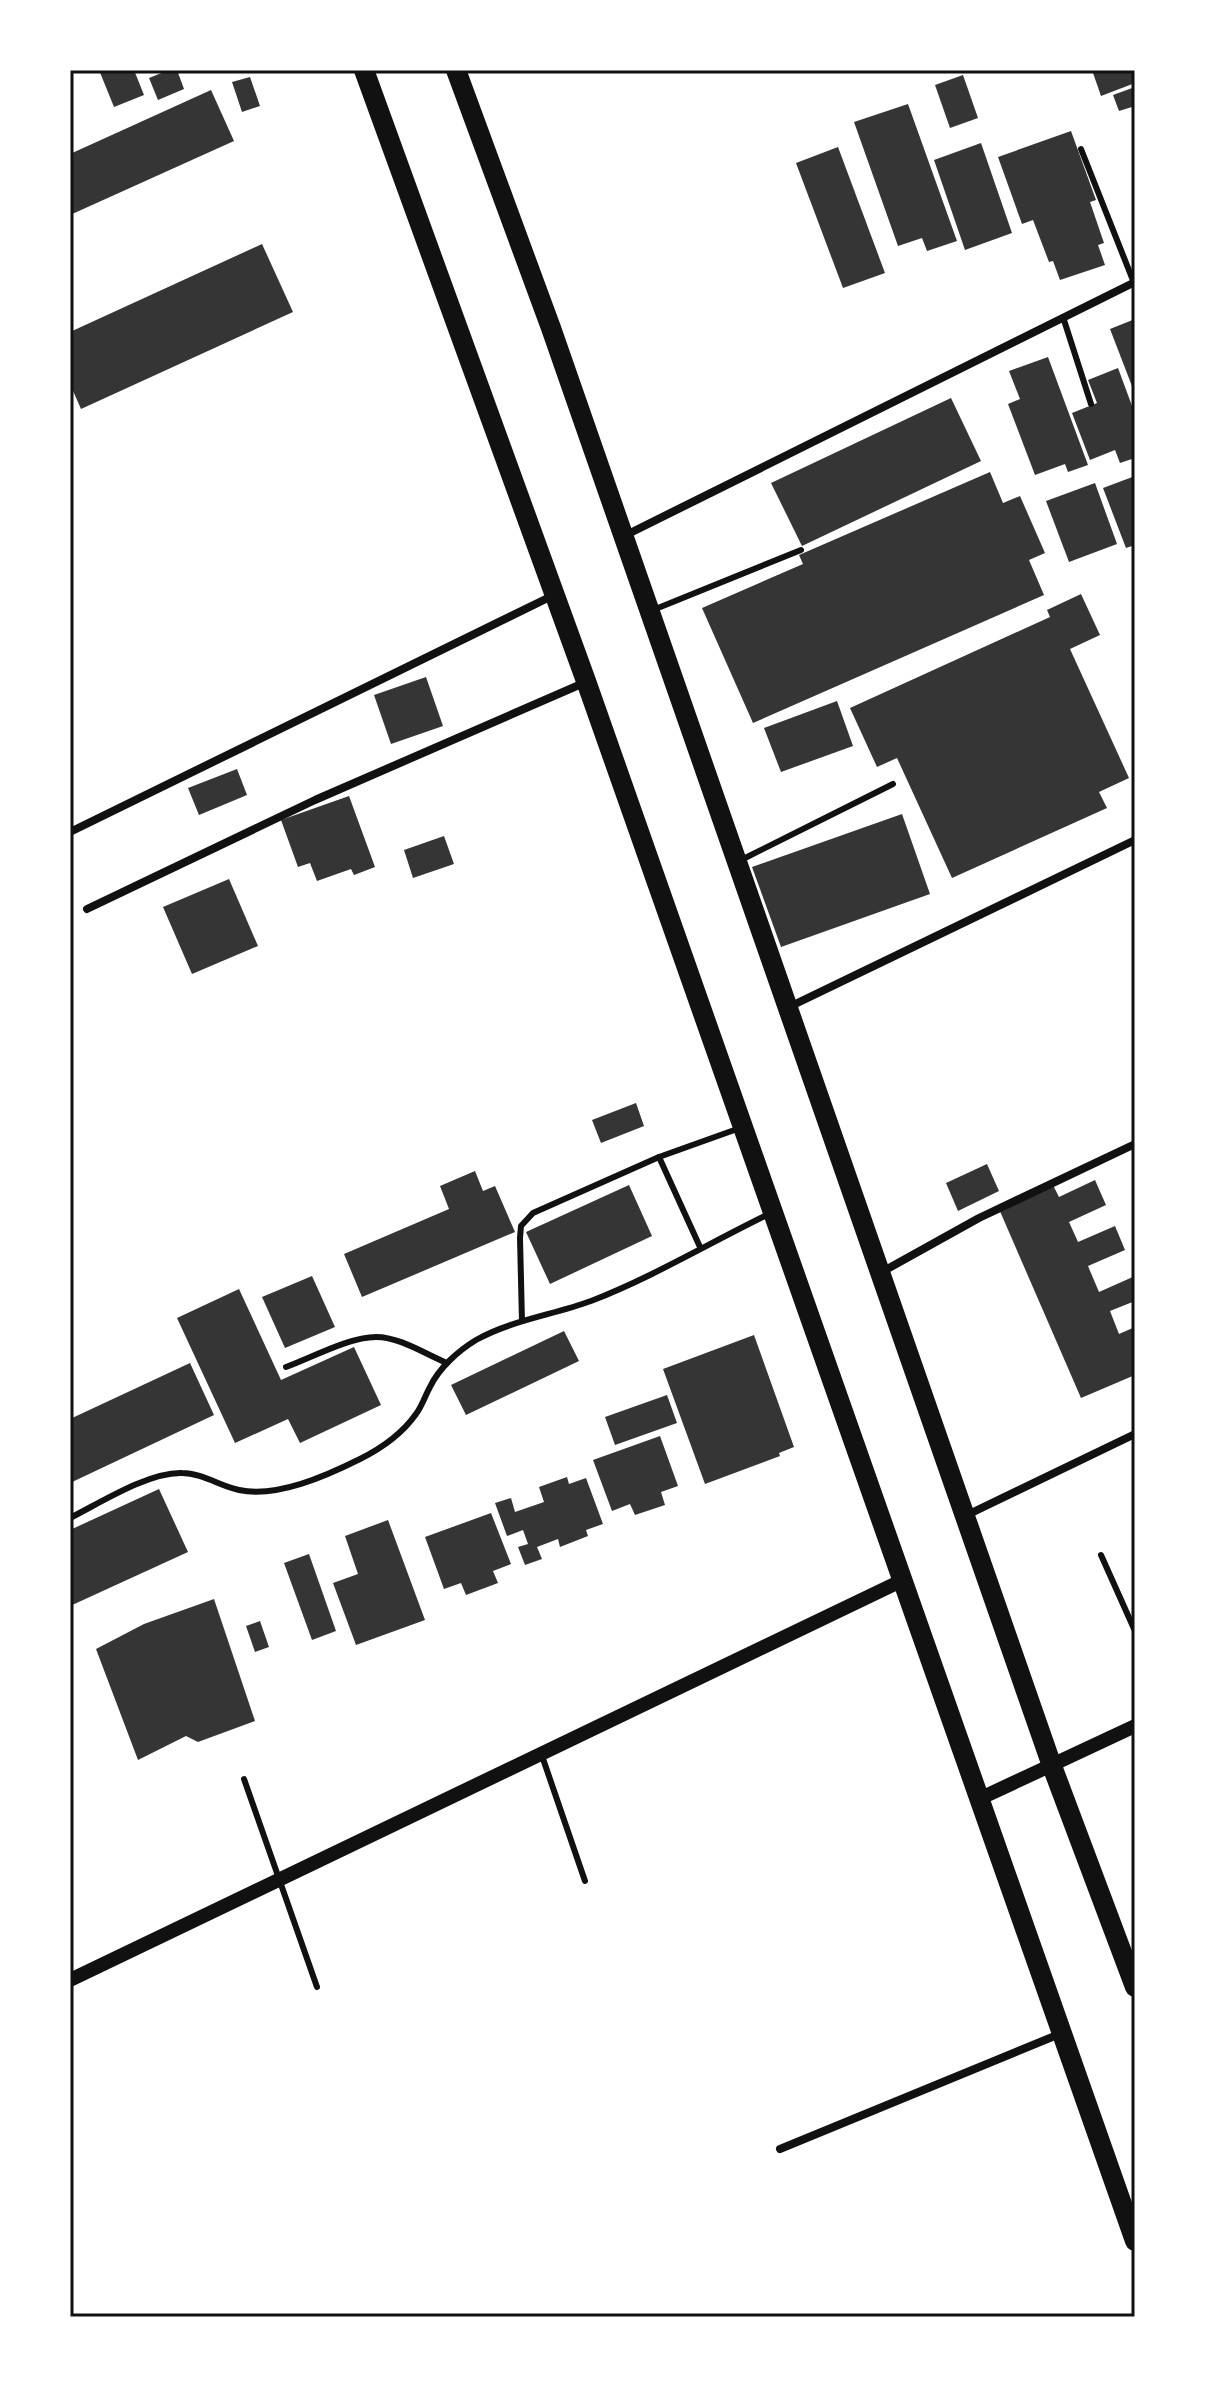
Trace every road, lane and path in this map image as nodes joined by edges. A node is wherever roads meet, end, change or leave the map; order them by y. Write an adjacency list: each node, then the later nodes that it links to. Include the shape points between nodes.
1 (364, 70): 9 (main road)
2 (456, 70): 7 (main road)
3 (1081, 149): 4 (lane)
4 (1134, 282): 5 (street)
5 (1063, 317): 6 (lane); 7 (street)
6 (1091, 404)
7 (624, 536): 10 (main road)
8 (801, 550): 10 (lane)
9 (555, 594): 11 (main road); 13 (street)
10 (650, 611): 15 (main road)
11 (586, 681): 16 (street, via 315,800); 18 (main road)
12 (893, 784): 15 (lane)
13 (70, 832)
14 (1135, 840): 17 (street)
15 (738, 862): 17 (main road)
16 (87, 909)
17 (788, 1007): 23 (main road)
18 (744, 1127): 20 (lane); 21 (main road)
19 (1135, 1144): 23 (street, via 979,1218)
20 (659, 1157): 22 (lane); 24 (lane, via 533,1213 521,1226)
21 (774, 1211): 22 (lane); 31 (main road)
22 (700, 1247): 24 (lane, via 589,1302)
23 (879, 1273): 28 (main road)
24 (522, 1321): 25 (lane, via 476,1340)
25 (447, 1363): 26 (lane, via 377,1337); 29 (lane, via 403,1430 348,1464 286,1489 261,1493 198,1475 162,1475)
26 (286, 1367)
27 (1135, 1434): 28 (street)
28 (967, 1515): 35 (main road)
29 (70, 1518)
30 (1101, 1555): 32 (lane)
31 (901, 1581): 34 (street); 37 (main road)
32 (1135, 1631)
33 (1135, 1726): 35 (street)
34 (541, 1753): 38 (street); 39 (lane)
35 (1052, 1766): 37 (street); 42 (main road)
36 (244, 1779): 38 (lane)
37 (981, 1798): 43 (main road)
38 (279, 1879): 40 (street); 41 (lane)
39 (585, 1881)
40 (70, 1980)
41 (317, 1987)
42 (1135, 1987)
43 (1063, 2032): 44 (street); 45 (main road)
44 (780, 2149)
45 (1135, 2241)

